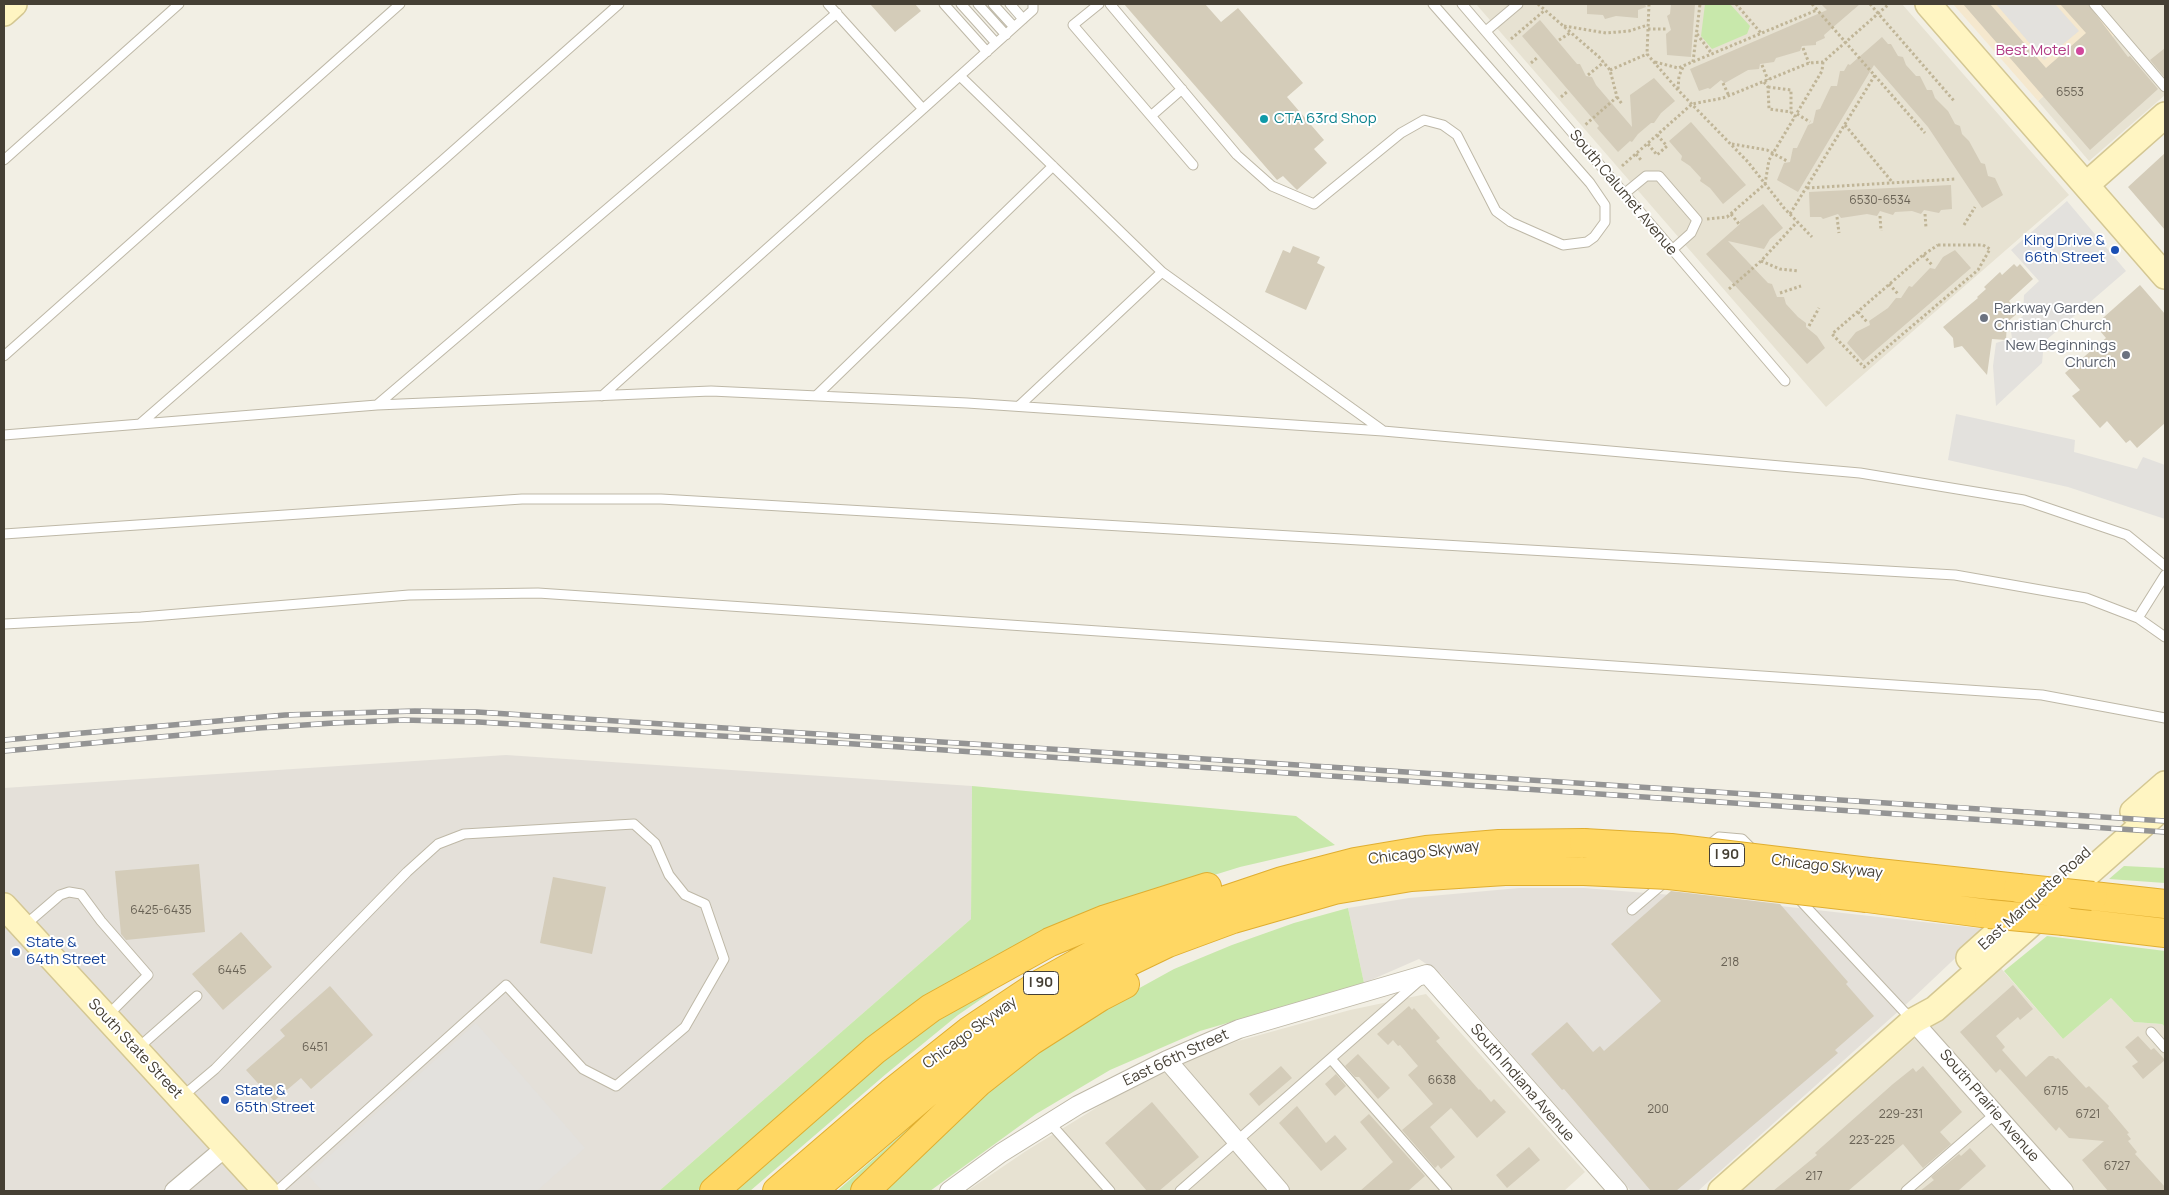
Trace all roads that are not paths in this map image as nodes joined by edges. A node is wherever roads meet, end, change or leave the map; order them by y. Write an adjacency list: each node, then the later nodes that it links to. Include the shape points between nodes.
1 (14, 4): 19 (street)
2 (179, 4): 33 (lane)
3 (400, 4): 41 (lane)
4 (619, 4): 47 (lane)
5 (828, 4): 20 (lane)
6 (944, 4): 26 (lane)
7 (960, 4): 25 (lane)
8 (978, 4): 24 (lane)
9 (993, 4): 22 (lane)
10 (1010, 4): 21 (lane)
11 (1099, 4): 32 (lane, via 1073,25)
12 (1110, 4): 29 (lane)
13 (1432, 4): 29 (lane, via 1590,183 1605,206 1604,222 1587,242 1563,245 1511,222 1496,211 1457,135 1443,124 1424,120 1401,133 1314,204 1272,186 1237,155)
14 (1462, 4): 23 (lane, South Calumet Avenue)
15 (1518, 4): 23 (lane)
16 (1928, 4): 36 (street)
17 (2094, 4): 28 (lane)
18 (1031, 6): 21 (lane)
19 (4, 13)
20 (836, 13): 30 (lane); 45 (lane)
21 (1023, 19): 22 (lane)
22 (1014, 27): 24 (lane)
23 (1486, 31): 37 (lane, South Calumet Avenue)
24 (1006, 35): 25 (lane)
25 (996, 44): 26 (lane)
26 (987, 52): 27 (lane)
27 (960, 76): 30 (lane); 35 (lane)
28 (2165, 87)
29 (1182, 89): 32 (lane)
30 (923, 109): 43 (lane)
31 (2165, 115): 36 (street)
32 (1151, 116): 34 (lane)
33 (4, 160)
34 (1194, 165)
35 (1053, 166): 39 (lane); 44 (lane)
36 (2086, 186): 40 (street)
37 (1624, 194): 38 (lane, South Calumet Avenue); 38 (lane, via 1646,176 1659,176 1696,220 1691,233)
38 (1672, 250): 42 (lane, South Calumet Avenue)
39 (1162, 272): 46 (lane); 48 (lane)
40 (2165, 276)
41 (4, 356)
42 (1785, 381)
43 (602, 396): 44 (lane, via 711,391); 45 (lane)
44 (816, 396): 46 (lane)
45 (377, 405): 47 (lane)
46 (1019, 406): 48 (lane)
47 (140, 424): 49 (lane)
48 (1383, 431): 51 (lane, via 1860,473 2024,500 2127,535)
49 (4, 435)
50 (4, 534): 53 (lane, via 522,499 661,499 1955,575 2086,598)
51 (2165, 566)
52 (2165, 575): 53 (lane)
53 (2138, 618): 55 (lane)
54 (4, 624): 56 (lane, via 141,617 409,594 538,593 2042,695)
55 (2165, 637)
56 (2165, 718)
57 (2165, 784): 72 (street, East Marquette Road, via 1996,933 1927,999)
58 (2165, 805): 72 (street, East Marquette Road, via 1935,1009)
59 (1355, 862): 62 (highway, Chicago Skyway / I 90, bridge, via 1426,850 1499,844 1584,843 1671,848); 86 (highway, via 1281,866 1254,872 1106,919 1050,942 931,1008 875,1050); 87 (highway, Chicago Skyway / I 90, via 1274,884 1175,917 1101,950 1038,985 969,1032 890,1093)
60 (1769, 868): 66 (lane, via 1742,839 1718,837)
61 (1776, 875): 72 (lane)
62 (1868, 885): 63 (highway, Chicago Skyway / I 90, bridge, via 1584,871 1505,871 1411,877); 64 (highway, Chicago Skyway / I 90, bridge, via 2018,888); 68 (highway, Chicago Skyway / I 90, bridge, via 1989,914)
63 (1309, 896): 88 (highway, Chicago Skyway / I 90, via 1168,943 1091,980 1034,1014 954,1070); 89 (highway, via 1259,926 1164,964 1100,997 1031,1041 979,1082)
64 (2165, 904)
65 (4, 906): 67 (street, South State Street)
66 (1632, 910)
67 (23, 927): 71 (street, South State Street); 71 (lane, via 60,895 69,892 81,894 148,975)
68 (2165, 933)
69 (1427, 974): 76 (lane); 77 (street, East 66th Street, via 1239,1029); 95 (street, South Indiana Avenue)
70 (197, 996): 75 (lane)
71 (106, 1017): 75 (street, South State Street)
72 (1913, 1021): 79 (street, South Prairie Avenue); 96 (street, East Marquette Road)
73 (2151, 1032): 74 (lane)
74 (2165, 1048)
75 (136, 1050): 78 (street, South State Street)
76 (1331, 1059): 81 (lane); 94 (lane)
77 (1168, 1060): 80 (street, East 66th Street); 81 (street)
78 (180, 1098): 82 (street, South State Street); 85 (lane, via 214,1068 407,872 438,844 464,834 634,824 655,843 669,875 685,895 705,904 724,959 685,1027 616,1086 584,1069 506,985)
79 (1995, 1114): 97 (lane); 98 (street, South Prairie Avenue)
80 (1050, 1122): 90 (street, East 66th Street); 91 (lane)
81 (1237, 1141): 92 (lane); 93 (street)
82 (226, 1147): 83 (street); 84 (street, South State Street)
83 (174, 1191)
84 (266, 1191)
85 (276, 1191)
86 (714, 1191)
87 (776, 1191)
88 (812, 1191)
89 (865, 1191)
90 (949, 1191)
91 (1110, 1191)
92 (1180, 1191)
93 (1280, 1191)
94 (1447, 1191)
95 (1618, 1191)
96 (1721, 1191)
97 (1906, 1191)
98 (2064, 1191)

